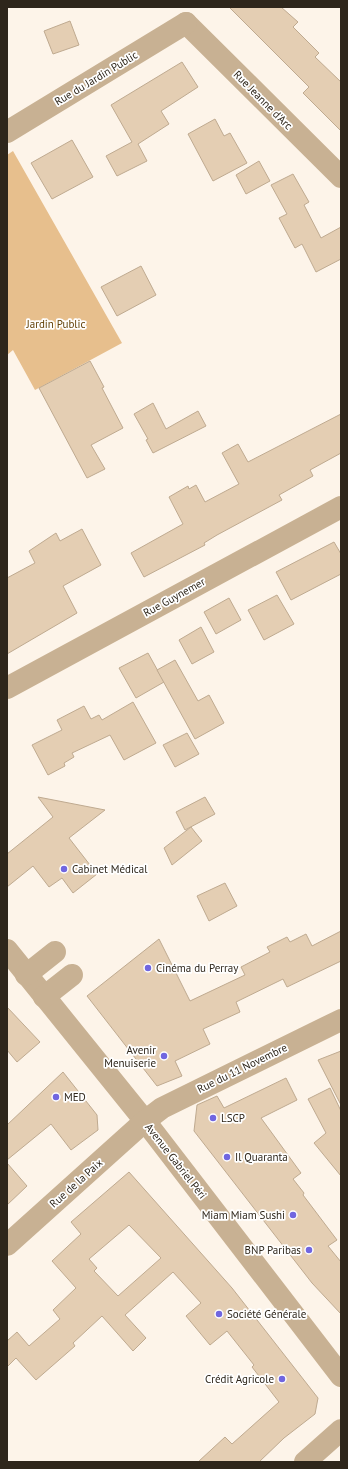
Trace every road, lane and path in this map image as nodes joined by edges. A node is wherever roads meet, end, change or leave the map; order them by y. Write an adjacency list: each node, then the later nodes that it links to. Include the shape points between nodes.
1 (185, 15): 2 (street, Rue du Jardin Public); 3 (street, Rue Jeanne d'Arc)
2 (7, 132)
3 (341, 177)
4 (341, 507): 5 (street, Rue Guynemer)
5 (7, 688)
6 (7, 950): 8 (street, Avenue Gabriel Péri)
7 (54, 952): 8 (street)
8 (26, 975): 10 (street, Avenue Gabriel Péri)
9 (72, 975): 10 (street)
10 (44, 997): 12 (street, Avenue Gabriel Péri)
11 (341, 1020): 12 (street, Rue du 11 Novembre, via 162,1108)
12 (145, 1121): 13 (street, Rue de la Paix); 14 (street, Avenue Gabriel Péri)
13 (7, 1245)
14 (341, 1376)
15 (341, 1430): 16 (street)
16 (305, 1462)

